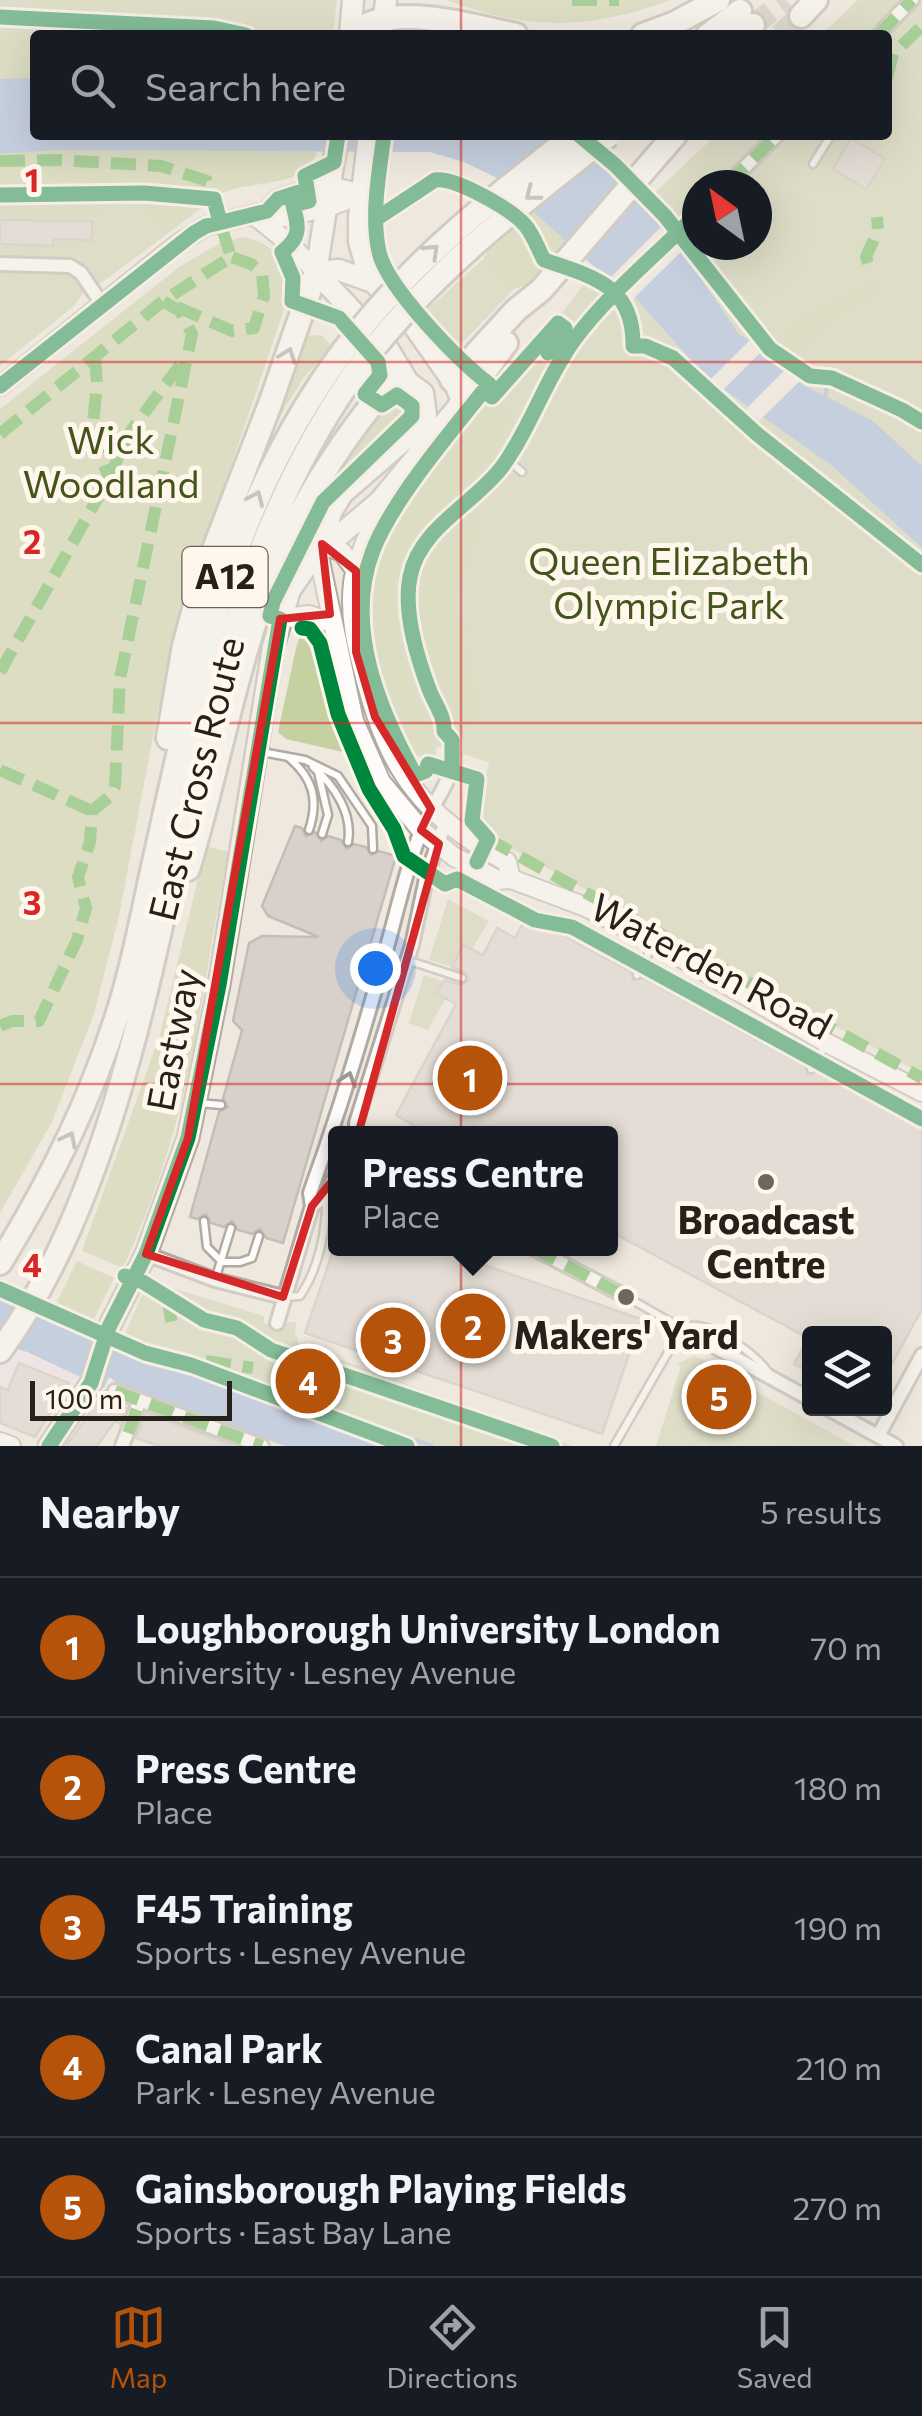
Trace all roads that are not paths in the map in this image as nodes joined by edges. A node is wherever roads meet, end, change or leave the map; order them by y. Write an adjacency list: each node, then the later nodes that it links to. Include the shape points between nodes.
1 (353, 0): 7 (main road)
2 (426, 0): 6 (highway)
3 (718, 0): 10 (highway)
4 (912, 0): 11 (street)
5 (386, 6): 6 (highway); 8 (highway)
6 (452, 18): 9 (highway)
7 (351, 30)
8 (355, 30)
9 (497, 30)
10 (657, 30)
11 (883, 30)
12 (337, 140): 21 (main road)
13 (368, 140): 22 (main road)
14 (568, 140): 31 (highway, East Cross Route / A12, one-way to 14, bridge, via 377,308 439,244)
15 (603, 140): 31 (highway, East Cross Route / A12, one-way to 31, bridge, via 464,251)
16 (670, 140): 35 (highway)
17 (772, 140): 20 (street)
18 (828, 140): 19 (lane)
19 (812, 164)
20 (741, 170)
21 (329, 196): 22 (street); 24 (street, via 284,217); 27 (main road)
22 (361, 203): 23 (lane); 28 (main road, via 361,253)
23 (388, 210)
24 (260, 213): 27 (street); 29 (street, via 206,226)
25 (682, 229): 36 (street, via 560,360)
26 (0, 264): 29 (street, via 70,266)
27 (316, 272): 28 (main road, via 339,270); 32 (main road, via 388,349); 49 (highway, A12, one-way to 27, via 167,742 194,606)
28 (373, 282): 30 (main road)
29 (102, 304): 33 (street)
30 (410, 319): 32 (main road); 35 (main road)
31 (353, 356): 49 (highway, East Cross Route / A12, one-way to 31, via 207,634 246,522 292,426); 58 (highway, East Cross Route / A12, via 288,482 249,579 205,727)
32 (400, 371): 34 (main road); 58 (highway, A12, via 338,449 270,578 182,886)
33 (0, 386)
34 (420, 390): 35 (main road); 39 (main road, Eastway, via 426,416 343,494)
35 (457, 391): 38 (main road, Eastway)
36 (507, 459): 37 (lane); 47 (street, via 425,544 411,572 416,642 454,760 450,782)
37 (522, 472)
38 (379, 502): 39 (main road, Eastway); 40 (street, Waterden Road)
39 (320, 548): 40 (street, via 342,552); 41 (main road, Eastway, via 294,582); 42 (street, Waterden Road)
40 (356, 571): 47 (street, Waterden Road, via 356,652 376,717 398,766)
41 (280, 619): 42 (street, via 309,616); 43 (main road, Eastway)
42 (332, 623): 51 (street, Waterden Road, via 366,752 388,792)
43 (256, 751): 44 (lane); 65 (main road, Eastway)
44 (288, 757): 45 (lane); 50 (lane, via 310,780)
45 (305, 760): 46 (lane); 55 (lane, via 338,776 372,826)
46 (318, 771): 52 (lane, via 328,815); 53 (lane, via 348,818)
47 (431, 809): 48 (street, Waterden Road); 51 (street)
48 (445, 824): 54 (street); 56 (street, Waterden Road, via 507,862)
49 (162, 826): 81 (highway, East Cross Route / A12, one-way to 49, via 81,1116 109,1041)
50 (309, 830)
51 (421, 830): 54 (street, Waterden Road); 67 (street, one-way to 51)
52 (322, 834)
53 (348, 842)
54 (439, 844): 56 (street, Waterden Road, via 498,880); 59 (street)
55 (373, 850)
56 (511, 878): 57 (street, Waterden Road)
57 (654, 942): 60 (lane); 62 (street, Waterden Road)
58 (156, 952): 87 (highway, East Cross Route / A12, via 111,1118 61,1246)
59 (407, 960): 61 (lane); 68 (street)
60 (637, 975)
61 (462, 978)
62 (827, 1043): 63 (lane); 64 (street, Waterden Road)
63 (811, 1069)
64 (922, 1092)
65 (193, 1104): 66 (lane); 78 (main road, Eastway, via 188,1138)
66 (222, 1105)
67 (333, 1126)
68 (358, 1126)
69 (328, 1141): 70 (street, one-way to 69)
70 (322, 1160): 71 (lane); 74 (street)
71 (328, 1165)
72 (328, 1190): 73 (street)
73 (326, 1194): 74 (street); 84 (lane, via 327,1222 309,1283 300,1296)
74 (312, 1206): 84 (street)
75 (204, 1221): 80 (lane, via 207,1247)
76 (231, 1228): 80 (lane)
77 (258, 1236): 80 (lane, via 252,1258)
78 (146, 1254): 82 (street); 98 (main road, Eastway, via 108,1328 90,1383)
79 (548, 1256): 83 (street)
80 (222, 1262): 82 (lane)
81 (0, 1264)
82 (215, 1280): 84 (street)
83 (620, 1293): 86 (lane)
84 (283, 1297): 85 (street)
85 (277, 1323)
86 (684, 1330): 90 (street); 96 (lane)
87 (0, 1351)
88 (922, 1355): 93 (street)
89 (115, 1391): 91 (street)
90 (802, 1395)
91 (140, 1400): 94 (street); 99 (street)
92 (842, 1416): 93 (street)
93 (878, 1436): 100 (street)
94 (125, 1439)
95 (0, 1442): 97 (street)
96 (615, 1443)
97 (11, 1446)
98 (49, 1446)
99 (262, 1446)
100 (896, 1446)

